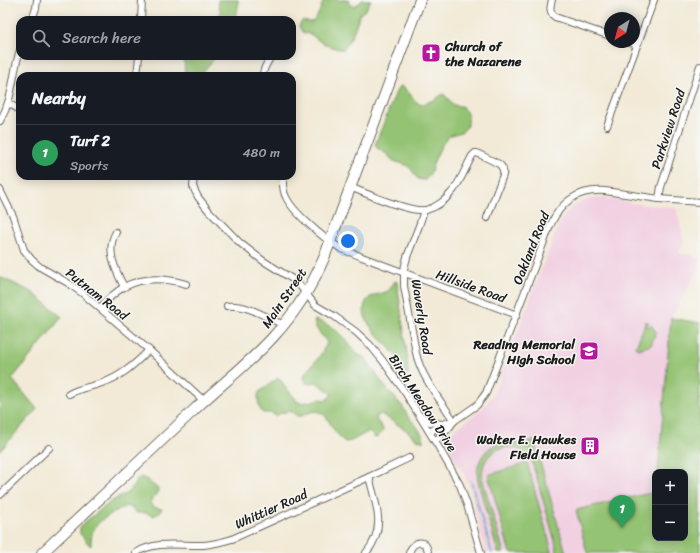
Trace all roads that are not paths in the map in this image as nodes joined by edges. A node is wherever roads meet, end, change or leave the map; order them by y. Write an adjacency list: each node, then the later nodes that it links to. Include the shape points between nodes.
1 (37, 0): 6 (street)
2 (142, 0): 7 (street)
3 (420, 0): 23 (main road, Main Street)
4 (552, 0): 8 (street, via 550,12 555,17)
5 (654, 0): 9 (street)
6 (33, 16)
7 (141, 16)
8 (604, 34)
9 (640, 37)
10 (636, 48): 20 (street)
11 (18, 60): 17 (street)
12 (139, 60): 15 (street)
13 (269, 60): 16 (street)
14 (700, 66): 25 (street, Parkview Road)
15 (137, 72)
16 (264, 72)
17 (8, 103): 18 (street); 19 (street)
18 (16, 108)
19 (0, 121)
20 (607, 126)
21 (194, 180): 34 (street, Birch Meadow Drive, via 194,191 209,211 246,248 296,282)
22 (283, 180): 30 (street, Hillside Road, via 284,192 289,203)
23 (350, 187): 27 (street, via 391,203); 30 (main road, Main Street)
24 (0, 190): 36 (street, Putnam Road, via 29,257 40,267 76,288)
25 (659, 199): 26 (street, Oakland Road); 37 (street, Oakland Road, via 596,190 588,191 566,202 553,220)
26 (700, 202)
27 (424, 210): 28 (street, via 452,193 472,156 478,153 498,163 503,175); 31 (street, Waverly Road)
28 (487, 218)
29 (116, 232): 33 (street, via 111,244 112,257)
30 (330, 242): 31 (street, Hillside Road); 34 (main road, Main Street, via 320,268)
31 (404, 273): 37 (street, Hillside Road); 43 (street, Waverly Road, via 417,359 425,377)
32 (186, 284): 33 (street, via 155,279 140,281)
33 (124, 288): 36 (street)
34 (306, 293): 38 (main road, Main Street); 42 (street, Birch Meadow Drive, via 315,305 348,326 370,345 391,371)
35 (227, 306): 38 (street, via 246,308)
36 (100, 308): 39 (street, Putnam Road)
37 (517, 315): 43 (street, Oakland Road, via 486,393 477,405)
38 (284, 325): 41 (main road, Main Street, via 262,349)
39 (149, 350): 40 (street, via 131,367 112,379); 41 (street, Putnam Road)
40 (69, 394)
41 (204, 401): 51 (main road, Main Street)
42 (419, 415): 44 (street, via 430,422); 45 (street, Birch Meadow Drive)
43 (454, 421): 44 (street, Oakland Road); 46 (street, Oakland Road)
44 (442, 424): 45 (street, Oakland Road)
45 (430, 432): 46 (street, Birch Meadow Drive)
46 (435, 441): 56 (street, Birch Meadow Drive, via 465,497)
47 (49, 448): 50 (street)
48 (409, 458): 49 (street, Whittier Road)
49 (369, 477): 52 (street, Whittier Road, via 222,542 203,545 163,544); 53 (street, via 379,522 376,536)
50 (0, 495)
51 (42, 553)
52 (136, 553)
53 (366, 553)
54 (409, 553): 55 (street, via 414,544 419,542 426,546)
55 (428, 553)
56 (481, 553)

